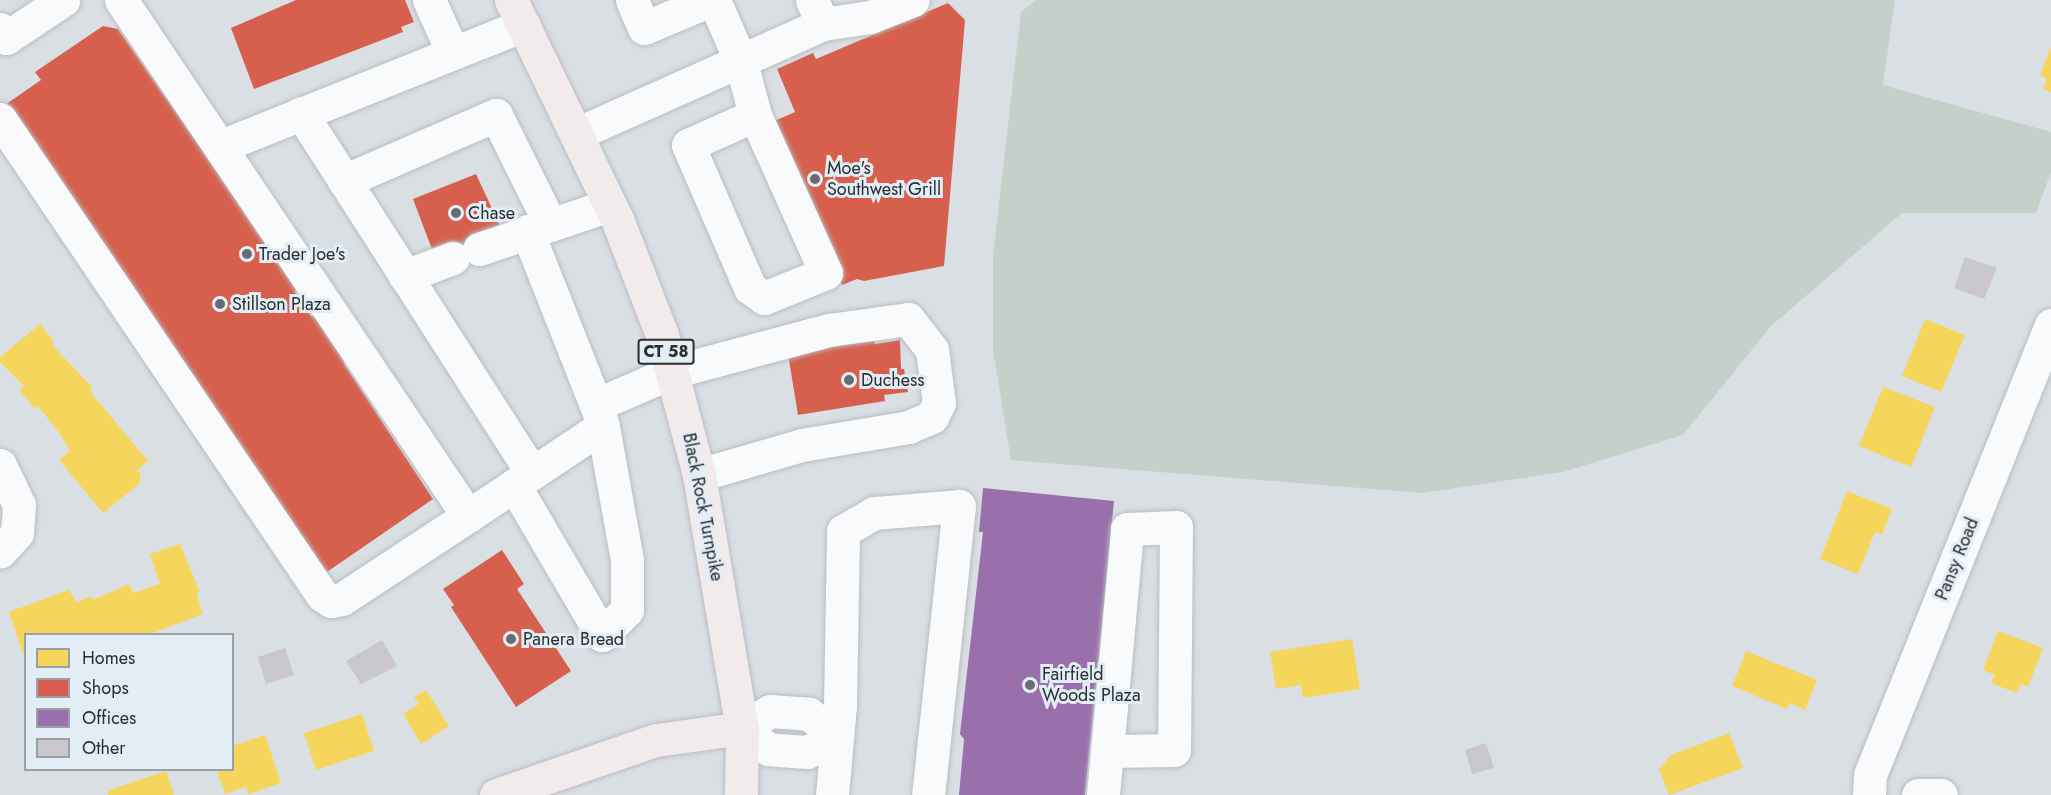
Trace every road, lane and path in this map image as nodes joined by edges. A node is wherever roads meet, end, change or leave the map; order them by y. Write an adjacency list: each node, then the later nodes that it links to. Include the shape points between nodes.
1 (63, 0): 9 (street)
2 (121, 0): 16 (street)
3 (429, 0): 10 (street)
4 (632, 0): 5 (street, via 644,28)
5 (712, 0): 11 (street)
6 (913, 0): 7 (street, via 870,17)
7 (818, 12): 11 (street)
8 (518, 13): 10 (street); 15 (main road, Black Rock Turnpike / CT 58)
9 (2, 37)
10 (453, 52): 12 (street)
11 (741, 62): 13 (street); 15 (street)
12 (301, 113): 16 (street); 17 (street)
13 (755, 115): 13 (street, via 826,273 764,298 750,288 688,145)
14 (0, 119): 27 (street, via 322,595 331,601 342,599)
15 (576, 134): 18 (main road, Black Rock Turnpike / CT 58)
16 (221, 146): 27 (street)
17 (344, 181): 19 (street, via 496,115); 20 (street)
18 (610, 205): 19 (street); 22 (main road, Black Rock Turnpike / CT 58)
19 (538, 228): 20 (street); 23 (street)
20 (405, 276): 26 (street)
21 (2051, 325): 37 (street, Pansy Road, via 1870,775)
22 (672, 372): 23 (street); 25 (main road, Black Rock Turnpike / CT 58); 25 (street, via 829,330 908,319 932,350 939,403 932,417 909,427 802,445)
23 (600, 416): 26 (street); 26 (street, via 627,560 627,610 602,635)
24 (0, 465): 28 (street, via 19,505 16,533)
25 (699, 475): 29 (main road, Black Rock Turnpike / CT 58)
26 (523, 479): 27 (street)
27 (468, 516)
28 (0, 552)
29 (742, 728): 30 (street, via 768,749 807,752); 32 (main road, via 656,740); 33 (main road, Black Rock Turnpike / CT 58)
30 (837, 736): 34 (street); 35 (street, via 843,531 874,513 959,506)
31 (1107, 751): 31 (street, via 1174,750 1176,527 1127,529); 36 (street)
32 (496, 795)
33 (741, 795)
34 (832, 795)
35 (928, 795)
36 (1103, 795)
37 (1869, 795)
38 (1918, 795): 39 (street)
39 (1941, 795)

